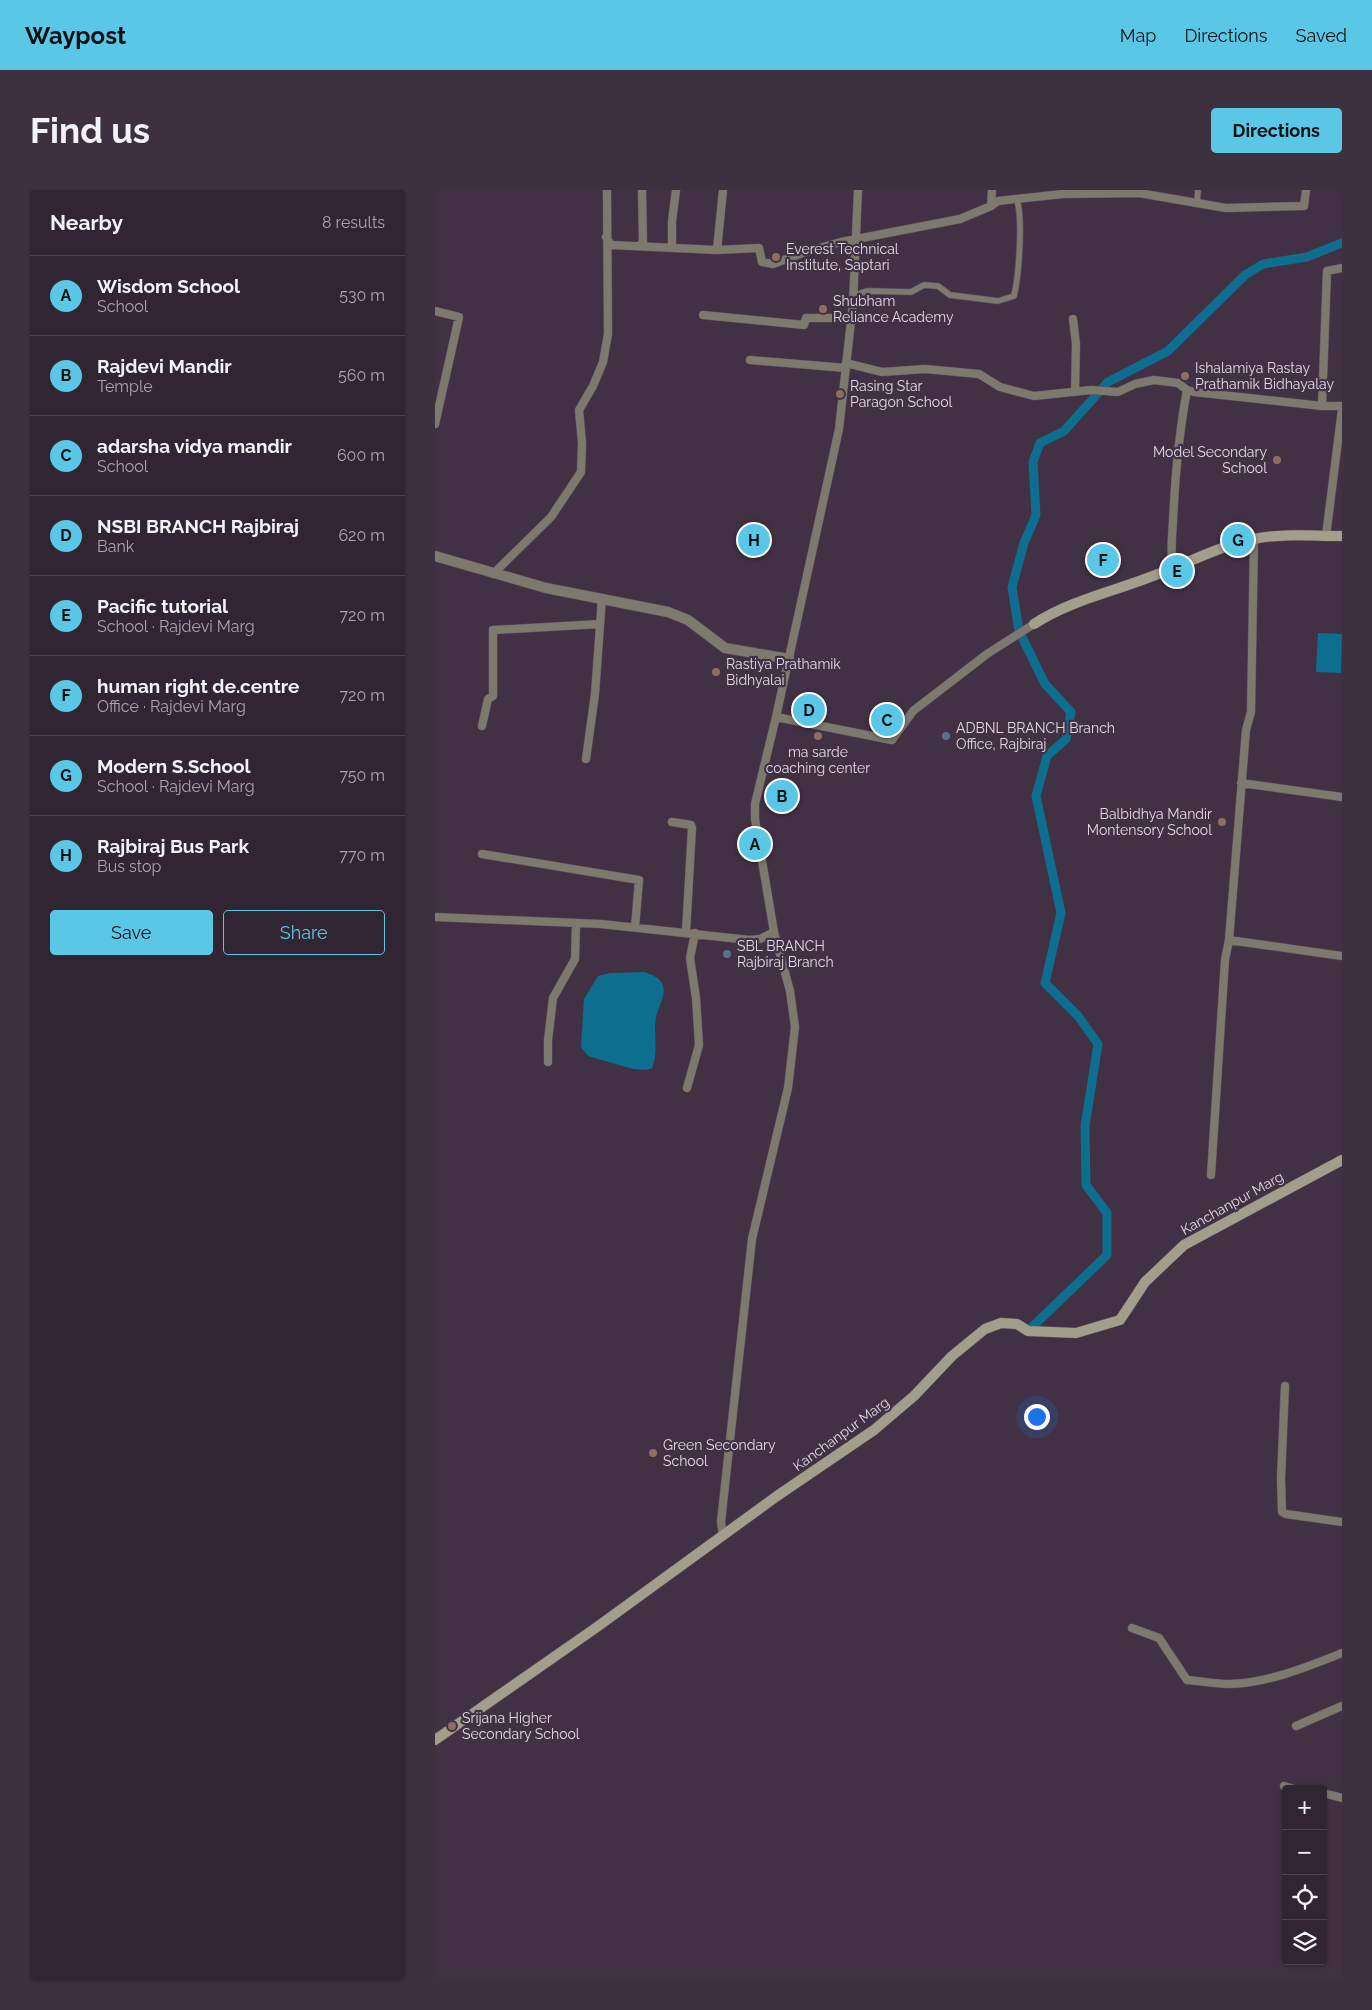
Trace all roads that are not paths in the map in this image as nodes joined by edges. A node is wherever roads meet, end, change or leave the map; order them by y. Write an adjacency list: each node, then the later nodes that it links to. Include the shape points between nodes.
1 (607, 190): 12 (street)
2 (642, 190): 14 (street, via 643,242)
3 (676, 190): 15 (street)
4 (723, 190): 16 (street)
5 (858, 190): 13 (street)
6 (992, 190): 11 (street)
7 (1198, 190): 10 (street)
8 (1306, 190): 10 (street, via 1304,206 1226,208)
9 (1017, 200): 10 (street, via 1063,194 1139,193); 11 (street, via 998,201); 18 (street, via 1018,281 1014,296 998,301 950,295 939,286 924,285 911,292 867,291)
10 (1197, 203)
11 (991, 206): 13 (street, via 953,221)
12 (606, 237): 14 (street, via 611,245); 36 (street, via 608,334 597,378 579,410 581,472 551,517)
13 (855, 240): 16 (street, via 808,251 773,264 762,262 759,248); 18 (street)
14 (639, 246): 15 (street)
15 (672, 248): 16 (street)
16 (717, 250)
17 (1342, 268): 27 (street, via 1327,271)
18 (853, 296): 21 (street)
19 (435, 311): 30 (street, via 459,318)
20 (703, 315): 21 (street, via 804,325 806,318)
21 (851, 318): 24 (street)
22 (1073, 319): 26 (street)
23 (750, 360): 24 (street)
24 (846, 366): 26 (street, via 882,372 925,369 979,374 1001,387 1034,396); 40 (street, via 839,429)
25 (1187, 390): 26 (street, via 1178,384 1154,380 1118,392); 27 (street); 35 (street, via 1173,510)
26 (1075, 392)
27 (1322, 406): 28 (street)
28 (1342, 408): 29 (street)
29 (1342, 414): 31 (street)
30 (435, 424)
31 (1326, 536): 32 (main road); 33 (main road)
32 (1342, 536)
33 (1254, 539): 35 (main road); 44 (street, via 1251,712)
34 (435, 556): 36 (street)
35 (1173, 568): 39 (main road, via 1047,615)
36 (493, 574): 37 (street)
37 (601, 598): 38 (street); 40 (street, via 668,612 688,620 725,648)
38 (600, 624): 42 (street, via 493,630 493,696 488,699); 43 (street)
39 (1034, 624): 41 (street, via 987,654 913,711 892,740)
40 (789, 659): 41 (street)
41 (776, 717): 52 (street, via 755,804)
42 (482, 726)
43 (586, 759)
44 (1241, 783): 45 (street); 54 (street)
45 (1342, 797)
46 (672, 822): 51 (street, via 687,823 692,828)
47 (482, 854): 50 (street, via 639,880)
48 (435, 917): 49 (street)
49 (576, 924): 50 (street); 56 (street, via 575,959 553,998)
50 (635, 927): 51 (street)
51 (686, 932): 53 (street)
52 (774, 932): 53 (street, via 749,940); 62 (street, via 790,991 795,1027 787,1088 752,1239 721,1522)
53 (695, 933): 57 (street, via 690,958 699,1046)
54 (1229, 940): 55 (street); 59 (street)
55 (1342, 956)
56 (548, 1062)
57 (687, 1088)
58 (1342, 1160): 62 (main road, Kanchanpur Marg, via 1184,1245 1145,1282 1120,1320 1076,1333 1028,1331 1017,1324 1001,1323 985,1329 874,1430)
59 (1211, 1174)
60 (1285, 1386): 61 (street, via 1282,1512)
61 (1342, 1522)
62 (723, 1536): 67 (main road, Kanchanpur Marg)
63 (1132, 1628): 64 (street, via 1159,1638 1187,1680 1195,1681 1253,1682)
64 (1342, 1653)
65 (1342, 1706): 66 (street)
66 (1296, 1726)
67 (435, 1740)
68 (1327, 1794): 69 (street)
69 (1342, 1798)

